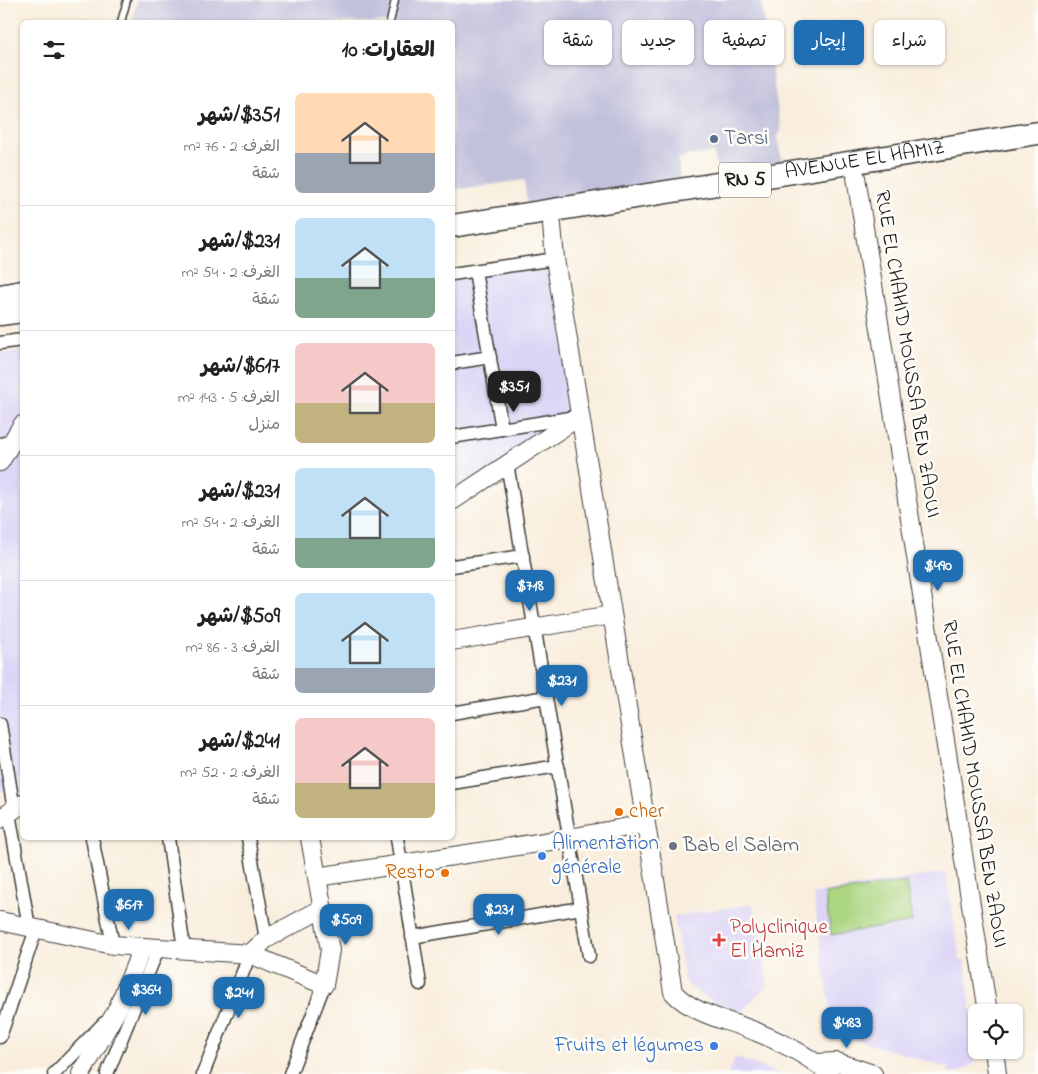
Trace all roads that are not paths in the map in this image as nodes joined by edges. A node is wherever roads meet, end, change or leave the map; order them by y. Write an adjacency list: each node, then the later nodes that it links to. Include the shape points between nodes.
1 (127, 0): 3 (lane)
2 (395, 0): 4 (lane)
3 (122, 20)
4 (390, 20)
5 (1038, 133): 9 (highway, AVENUE EL HAMIZ / RN 5)
6 (1038, 149): 7 (highway, RN 5)
7 (856, 177): 8 (highway, RN 5); 63 (street, RUE EL CHAHID MOUSSA BEN ZAOUI)
8 (552, 225): 10 (highway, RN 5); 11 (street)
9 (455, 226)
10 (455, 241)
11 (555, 259): 12 (street); 22 (street)
12 (475, 271): 13 (street); 20 (street)
13 (455, 274)
14 (20, 292): 15 (highway)
15 (0, 296)
16 (20, 310): 17 (highway)
17 (0, 314)
18 (20, 340): 19 (street)
19 (0, 343)
20 (490, 357): 21 (street); 24 (street)
21 (455, 363)
22 (580, 416): 24 (street); 28 (street); 32 (street)
23 (20, 429): 26 (street)
24 (502, 429): 25 (street)
25 (455, 437)
26 (12, 443): 27 (street)
27 (0, 462)
28 (507, 464): 29 (street); 30 (street)
29 (455, 499)
30 (523, 556): 31 (street); 33 (street)
31 (455, 566)
32 (612, 615): 33 (street); 41 (street)
33 (535, 628): 34 (street); 35 (street)
34 (455, 641)
35 (546, 698): 36 (street); 38 (street)
36 (455, 713)
37 (0, 724): 40 (street)
38 (558, 766): 39 (street); 42 (street)
39 (455, 783)
40 (11, 812): 53 (street)
41 (644, 824): 42 (street); 67 (street, via 673,992 684,1005 760,1033)
42 (570, 838): 48 (street); 51 (street)
43 (92, 840): 56 (street)
44 (168, 840): 58 (street)
45 (248, 840): 55 (street)
46 (310, 840): 49 (street)
47 (397, 840): 48 (street)
48 (401, 864): 49 (street); 54 (street)
49 (317, 877): 50 (street)
50 (323, 908): 55 (street); 62 (street, via 330,950)
51 (582, 908): 54 (street); 60 (street)
52 (0, 920): 53 (street)
53 (33, 928): 56 (street); 65 (street)
54 (412, 937): 61 (street)
55 (266, 939): 59 (street)
56 (113, 945): 57 (street)
57 (150, 948): 58 (street); 64 (street); 70 (street)
58 (184, 949): 59 (street)
59 (250, 954): 62 (street); 71 (street)
60 (589, 956)
61 (420, 984)
62 (324, 985): 72 (street)
63 (987, 1004)
64 (117, 1010): 68 (street); 69 (street)
65 (0, 1038)
66 (995, 1059): 74 (street)
67 (823, 1069): 73 (street, via 838,1062)
68 (54, 1074)
69 (81, 1074)
70 (108, 1074)
71 (203, 1074)
72 (290, 1074)
73 (872, 1074)
74 (997, 1074)

